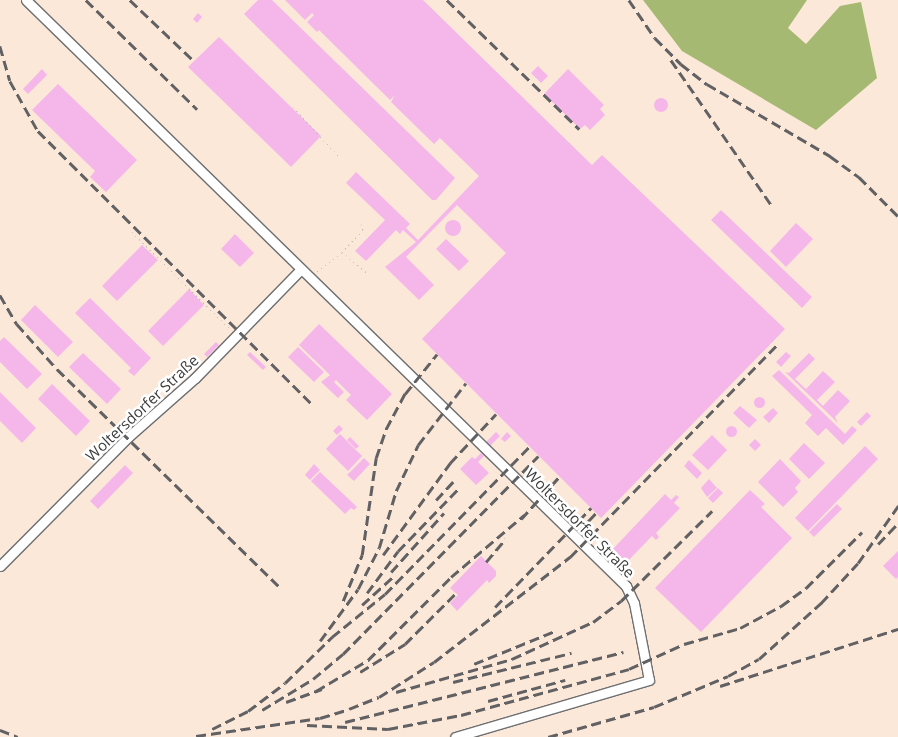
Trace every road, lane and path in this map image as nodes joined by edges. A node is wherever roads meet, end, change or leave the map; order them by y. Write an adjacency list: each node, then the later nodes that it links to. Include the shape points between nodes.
1 (26, 0): 7 (lane, Woltersdorfer Straße)
2 (293, 107): 3 (path)
3 (340, 158)
4 (361, 224): 6 (path, via 363,230)
5 (132, 232): 10 (path)
6 (342, 252): 8 (path); 9 (path)
7 (301, 269): 9 (lane, Woltersdorfer Straße); 10 (lane, Woltersdorfer Straße)
8 (366, 273)
9 (310, 277): 12 (lane, Woltersdorfer Straße, via 626,586 634,603 649,680)
10 (236, 335): 11 (lane, Woltersdorfer Straße)
11 (0, 566)
12 (455, 737)

